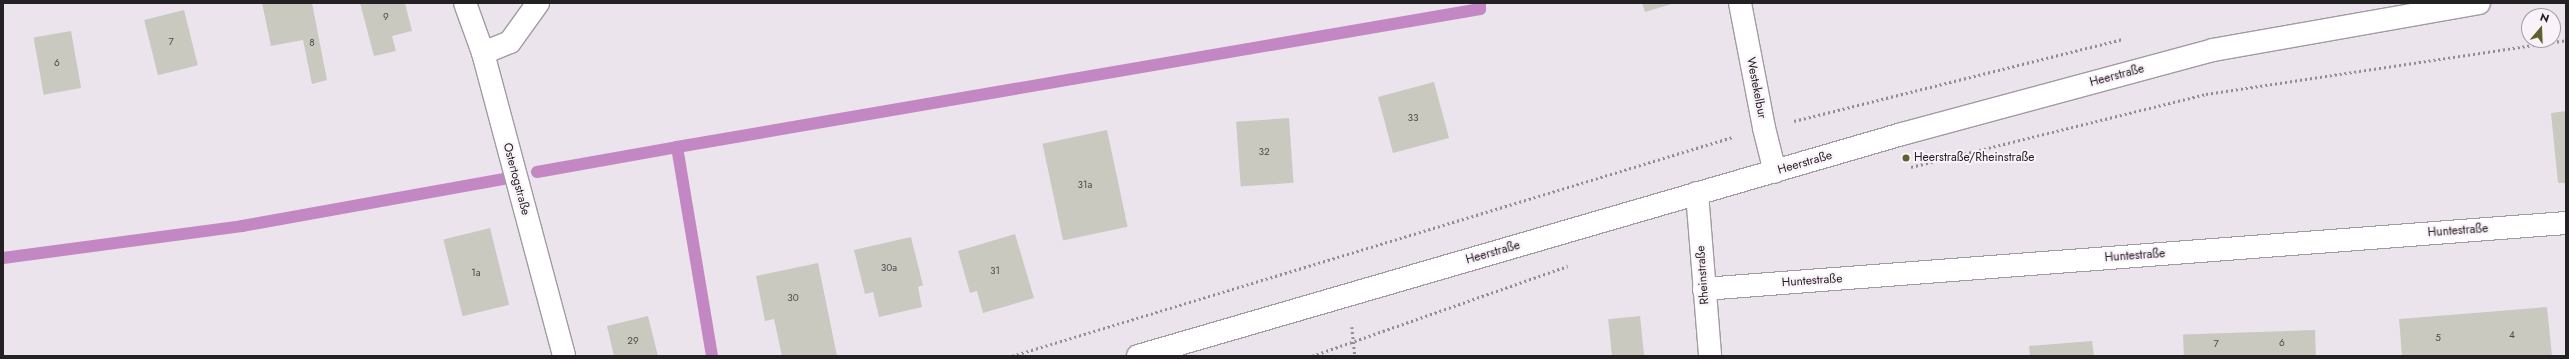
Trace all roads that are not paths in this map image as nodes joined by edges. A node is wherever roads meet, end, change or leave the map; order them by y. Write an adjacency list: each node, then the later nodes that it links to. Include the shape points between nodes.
1 (465, 3): 5 (street, Ostertogstraße)
2 (538, 3): 5 (street, via 510,42)
3 (1740, 3): 6 (street, Westekelbur)
4 (2480, 3): 6 (street, Heerstraße, via 2213,50 1902,134)
5 (483, 53): 10 (street, Ostertogstraße)
6 (1775, 172): 7 (street, Heerstraße)
7 (1697, 193): 9 (street, Rheinstraße); 11 (street, Heerstraße)
8 (2566, 223): 9 (street, Huntestraße)
9 (1704, 289): 12 (street, Rheinstraße)
10 (564, 356)
11 (1138, 356)
12 (1710, 356)

